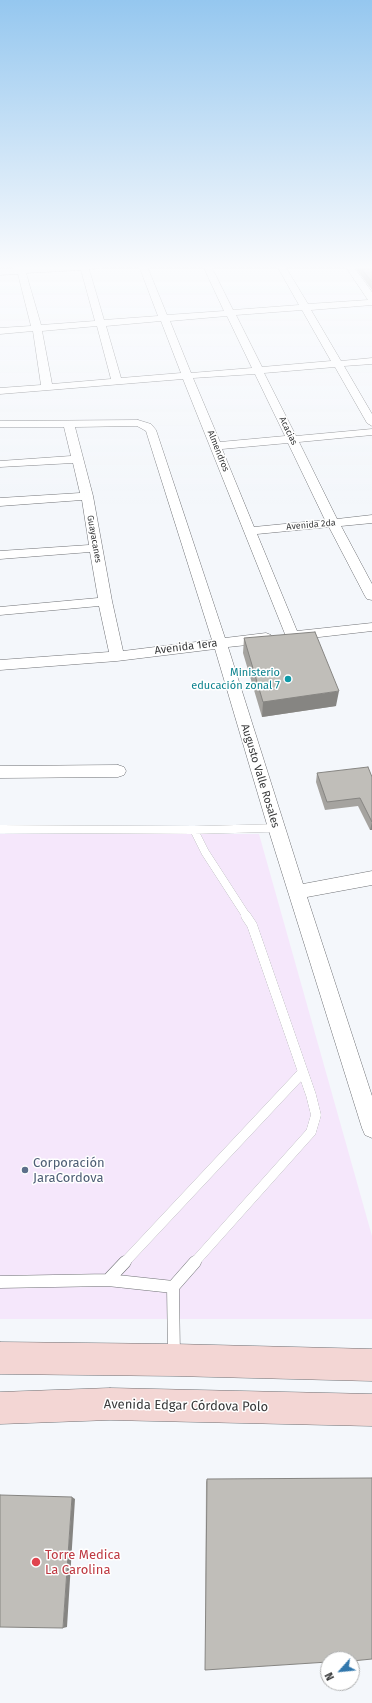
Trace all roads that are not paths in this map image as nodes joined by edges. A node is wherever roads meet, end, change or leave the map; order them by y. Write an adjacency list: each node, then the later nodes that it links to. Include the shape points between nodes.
1 (40, 345): 11 (street)
2 (107, 345): 10 (street)
3 (176, 345): 9 (street, Almendros)
4 (246, 345): 8 (street, Acacias)
5 (328, 345): 7 (street)
6 (372, 361): 7 (street)
7 (338, 363): 8 (street); 13 (street)
8 (258, 369): 9 (street); 17 (street, Acacias)
9 (187, 375): 10 (street); 18 (street, Almendros)
10 (117, 381): 11 (street)
11 (47, 387): 12 (street)
12 (0, 391)
13 (372, 423)
14 (0, 424): 15 (street)
15 (69, 424): 19 (street, Guayacanes); 33 (street, Augusto Valle Rosales, via 138,423 150,430)
16 (372, 432): 17 (street)
17 (292, 439): 18 (street); 24 (street, Acacias)
18 (216, 446): 25 (street, Almendros)
19 (78, 459): 20 (street); 21 (street, Guayacanes)
20 (0, 464)
21 (87, 496): 22 (street); 26 (street, Guayacanes)
22 (0, 502)
23 (372, 519): 24 (street, Avenida 2da)
24 (333, 523): 25 (street, Avenida 2da); 28 (street, Acacias)
25 (250, 531): 32 (street, Almendros)
26 (95, 548): 27 (street); 29 (street, Guayacanes)
27 (0, 555)
28 (372, 596)
29 (105, 601): 30 (street); 34 (street, Guayacanes)
30 (0, 611)
31 (372, 627): 32 (street, Avenida 1era)
32 (292, 636): 33 (street, Avenida 1era)
33 (220, 643): 34 (street, Avenida 1era); 38 (street, Augusto Valle Rosales)
34 (117, 656): 35 (street, Avenida 1era)
35 (0, 666)
36 (118, 771): 37 (street)
37 (0, 772)
38 (276, 828): 40 (lane); 42 (street, Augusto Valle Rosales)
39 (0, 829): 40 (lane)
40 (194, 830): 43 (lane, via 205,852 252,925)
41 (372, 878): 42 (street)
42 (297, 892): 44 (street, Augusto Valle Rosales)
43 (303, 1072): 45 (lane); 47 (lane, via 316,1115 311,1132)
44 (372, 1128)
45 (108, 1280): 46 (lane); 47 (lane)
46 (0, 1282)
47 (173, 1287): 49 (lane)
48 (0, 1358): 49 (main road)
49 (174, 1360): 50 (main road)
50 (372, 1365)
51 (0, 1408): 52 (main road, Avenida Edgar Córdova Polo, via 110,1404)
52 (372, 1410)

